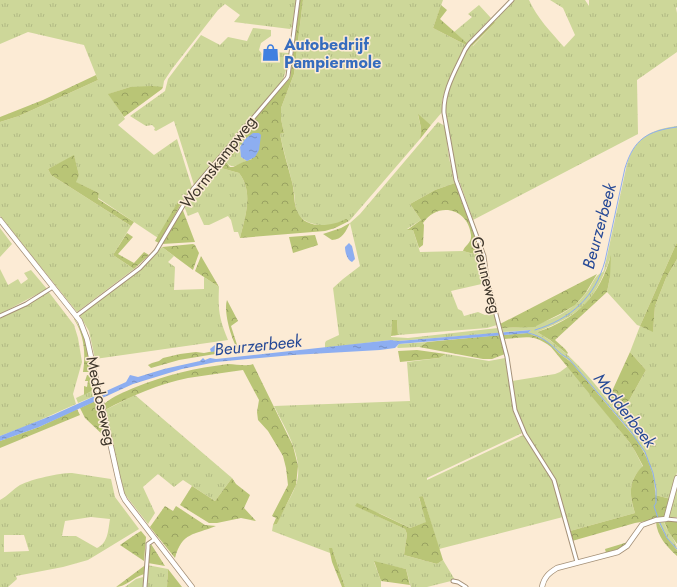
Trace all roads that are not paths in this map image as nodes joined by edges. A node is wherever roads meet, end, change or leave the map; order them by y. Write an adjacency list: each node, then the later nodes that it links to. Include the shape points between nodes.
1 (298, 0): 6 (street, Wormskampweg, via 287,78 193,189 156,251 140,268)
2 (512, 0): 11 (street, Greuneweg, via 465,50 447,90 444,107 456,180 482,248 487,279 507,357 515,410 528,440 554,480)
3 (0, 220): 4 (street, Meddoseweg)
4 (53, 287): 5 (street); 6 (street, Meddoseweg)
5 (0, 316)
6 (76, 316): 10 (street, Meddoseweg, via 87,339 123,497)
7 (677, 478): 8 (street)
8 (661, 519): 9 (street); 11 (street, via 642,525 628,546 618,552)
9 (677, 520)
10 (155, 539): 13 (street, via 148,544); 14 (street, Meddoseweg)
11 (577, 562): 16 (street, via 557,568 548,574)
12 (453, 581): 15 (street)
13 (145, 587)
14 (192, 587)
15 (466, 587)
16 (542, 587)

